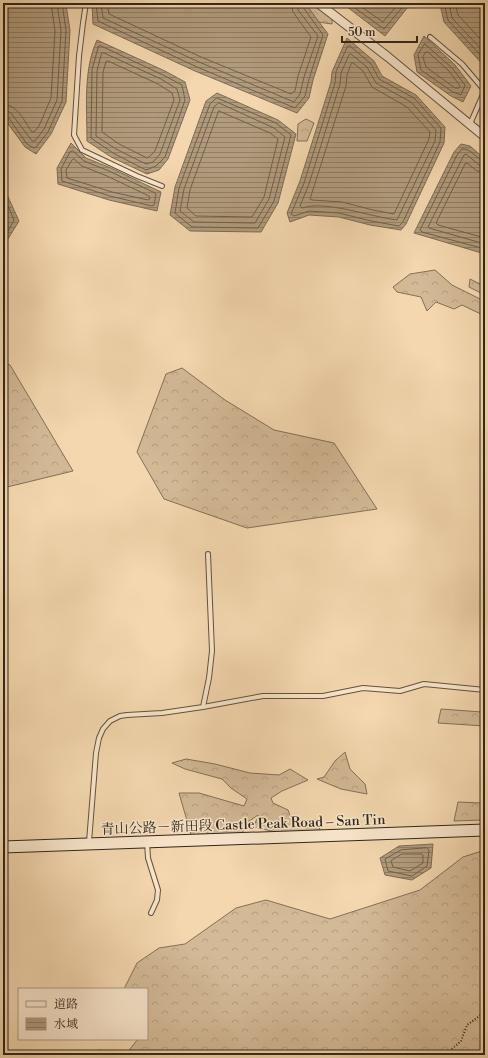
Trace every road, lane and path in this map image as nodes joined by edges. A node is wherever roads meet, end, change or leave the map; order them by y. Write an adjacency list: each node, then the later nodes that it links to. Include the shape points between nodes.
1 (86, 3): 7 (lane, via 79,56 74,135 82,150)
2 (318, 3): 5 (street)
3 (430, 37): 4 (lane, via 462,64)
4 (485, 91): 5 (lane)
5 (470, 124): 6 (street)
6 (485, 137)
7 (162, 186)
8 (208, 554): 10 (lane, via 212,651)
9 (485, 690): 10 (lane, via 424,684 400,691 363,688 323,696 263,696)
10 (203, 707): 13 (lane, via 162,714 120,716 103,729 96,752)
11 (485, 830): 12 (main road, 青山公路－新田段 Castle Peak Road – San Tin)
12 (147, 842): 13 (main road, 青山公路－新田段 Castle Peak Road – San Tin); 15 (lane, via 148,858 158,890)
13 (89, 844): 14 (main road, 青山公路－新田段 Castle Peak Road – San Tin)
14 (3, 847)
15 (151, 913)
16 (485, 1012): 17 (path, via 467,1025 461,1041)
17 (445, 1055)

